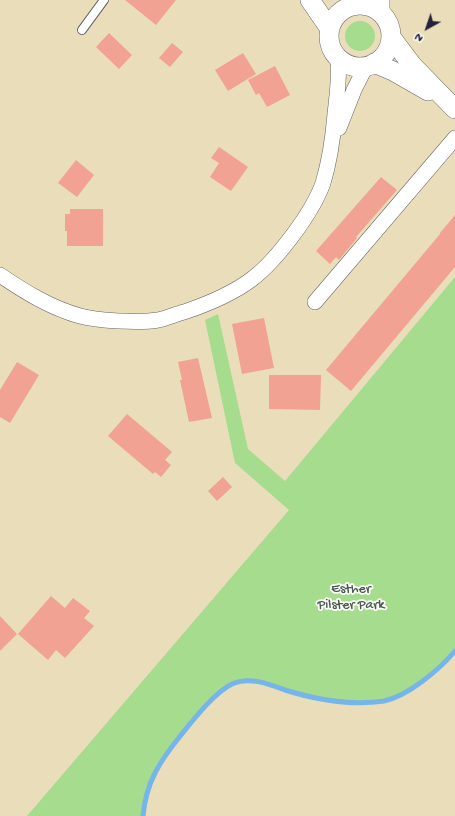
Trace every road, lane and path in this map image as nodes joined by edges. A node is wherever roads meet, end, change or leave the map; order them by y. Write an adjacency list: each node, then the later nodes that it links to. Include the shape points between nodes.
1 (104, 0): 6 (lane)
2 (310, 0): 5 (street)
3 (351, 3): 4 (street, via 378,10); 5 (street, via 333,20)
4 (382, 7): 7 (street)
5 (330, 29): 8 (street, via 329,39)
6 (82, 30)
7 (391, 37): 9 (street, via 384,56); 10 (street, via 412,65)
8 (338, 57): 9 (street, via 356,66); 12 (street)
9 (370, 64): 10 (street, via 409,79); 12 (street, via 354,90)
10 (453, 107)
11 (455, 138): 14 (street)
12 (332, 147): 13 (street, via 322,184 312,208 302,223 271,261 252,279 205,305 159,320 100,320 51,306)
13 (0, 275)
14 (315, 302)

